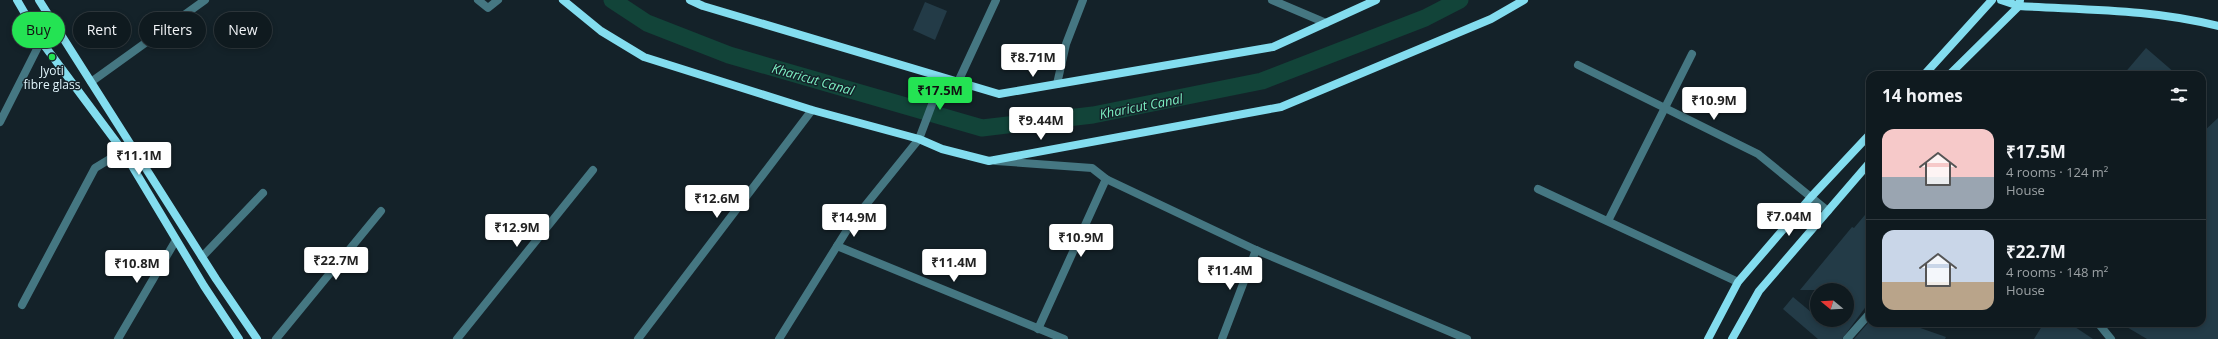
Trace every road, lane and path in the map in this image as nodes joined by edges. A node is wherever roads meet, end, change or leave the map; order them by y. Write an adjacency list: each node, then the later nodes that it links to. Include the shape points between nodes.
1 (16, 0): 16 (street)
2 (39, 0): 26 (street)
3 (205, 0): 26 (street)
4 (478, 0): 5 (street, via 488,8)
5 (498, 0)
6 (563, 0): 30 (street, via 601,31 644,57)
7 (690, 0): 25 (street)
8 (996, 0): 27 (street)
9 (1083, 0): 28 (street, via 1066,44)
10 (1272, 0): 17 (street)
11 (1376, 0): 17 (street)
12 (1524, 0): 35 (street, via 1491,20 1281,107)
13 (1992, 0): 23 (street)
14 (2001, 0): 15 (street)
15 (2019, 3): 18 (street, via 2146,13 2188,18); 24 (street)
16 (23, 12)
17 (1326, 23): 28 (street, via 1273,47)
18 (2218, 26)
19 (37, 48): 31 (street)
20 (46, 48): 34 (street)
21 (1692, 54): 29 (street)
22 (1578, 65): 29 (street)
23 (1928, 71)
24 (1953, 71)
25 (942, 79): 27 (street); 32 (street)
26 (91, 82): 48 (street)
27 (958, 82): 28 (street, via 999,94)
28 (1057, 84)
29 (1664, 107): 41 (street, via 1758,154); 44 (street)
30 (812, 110): 32 (street); 59 (street)
31 (0, 122)
32 (919, 137): 35 (street, via 942,149); 46 (street, via 852,222)
33 (1866, 138): 41 (street)
34 (123, 151): 45 (street); 50 (street, via 95,168)
35 (989, 161): 38 (street, via 1092,168)
36 (1866, 167): 43 (street)
37 (593, 170): 58 (street)
38 (1106, 179): 47 (street); 53 (street)
39 (1538, 189): 44 (street)
40 (263, 193): 48 (street)
41 (1811, 197): 43 (street); 49 (street)
42 (381, 211): 57 (street)
43 (1828, 211): 65 (street, via 1759,291)
44 (1608, 221): 49 (street)
45 (176, 240): 54 (street); 55 (street)
46 (837, 246): 53 (street); 60 (street)
47 (1256, 250): 62 (street); 63 (street)
48 (202, 257): 56 (street)
49 (1738, 282): 64 (street)
50 (22, 305)
51 (1866, 317): 66 (street)
52 (2101, 327): 67 (street)
53 (1038, 328): 61 (street)
54 (118, 339)
55 (239, 339)
56 (257, 339)
57 (276, 339)
58 (457, 339)
59 (638, 339)
60 (779, 339)
61 (1064, 339)
62 (1222, 339)
63 (1466, 339)
64 (1708, 339)
65 (1732, 339)
66 (1846, 339)
67 (2111, 339)

